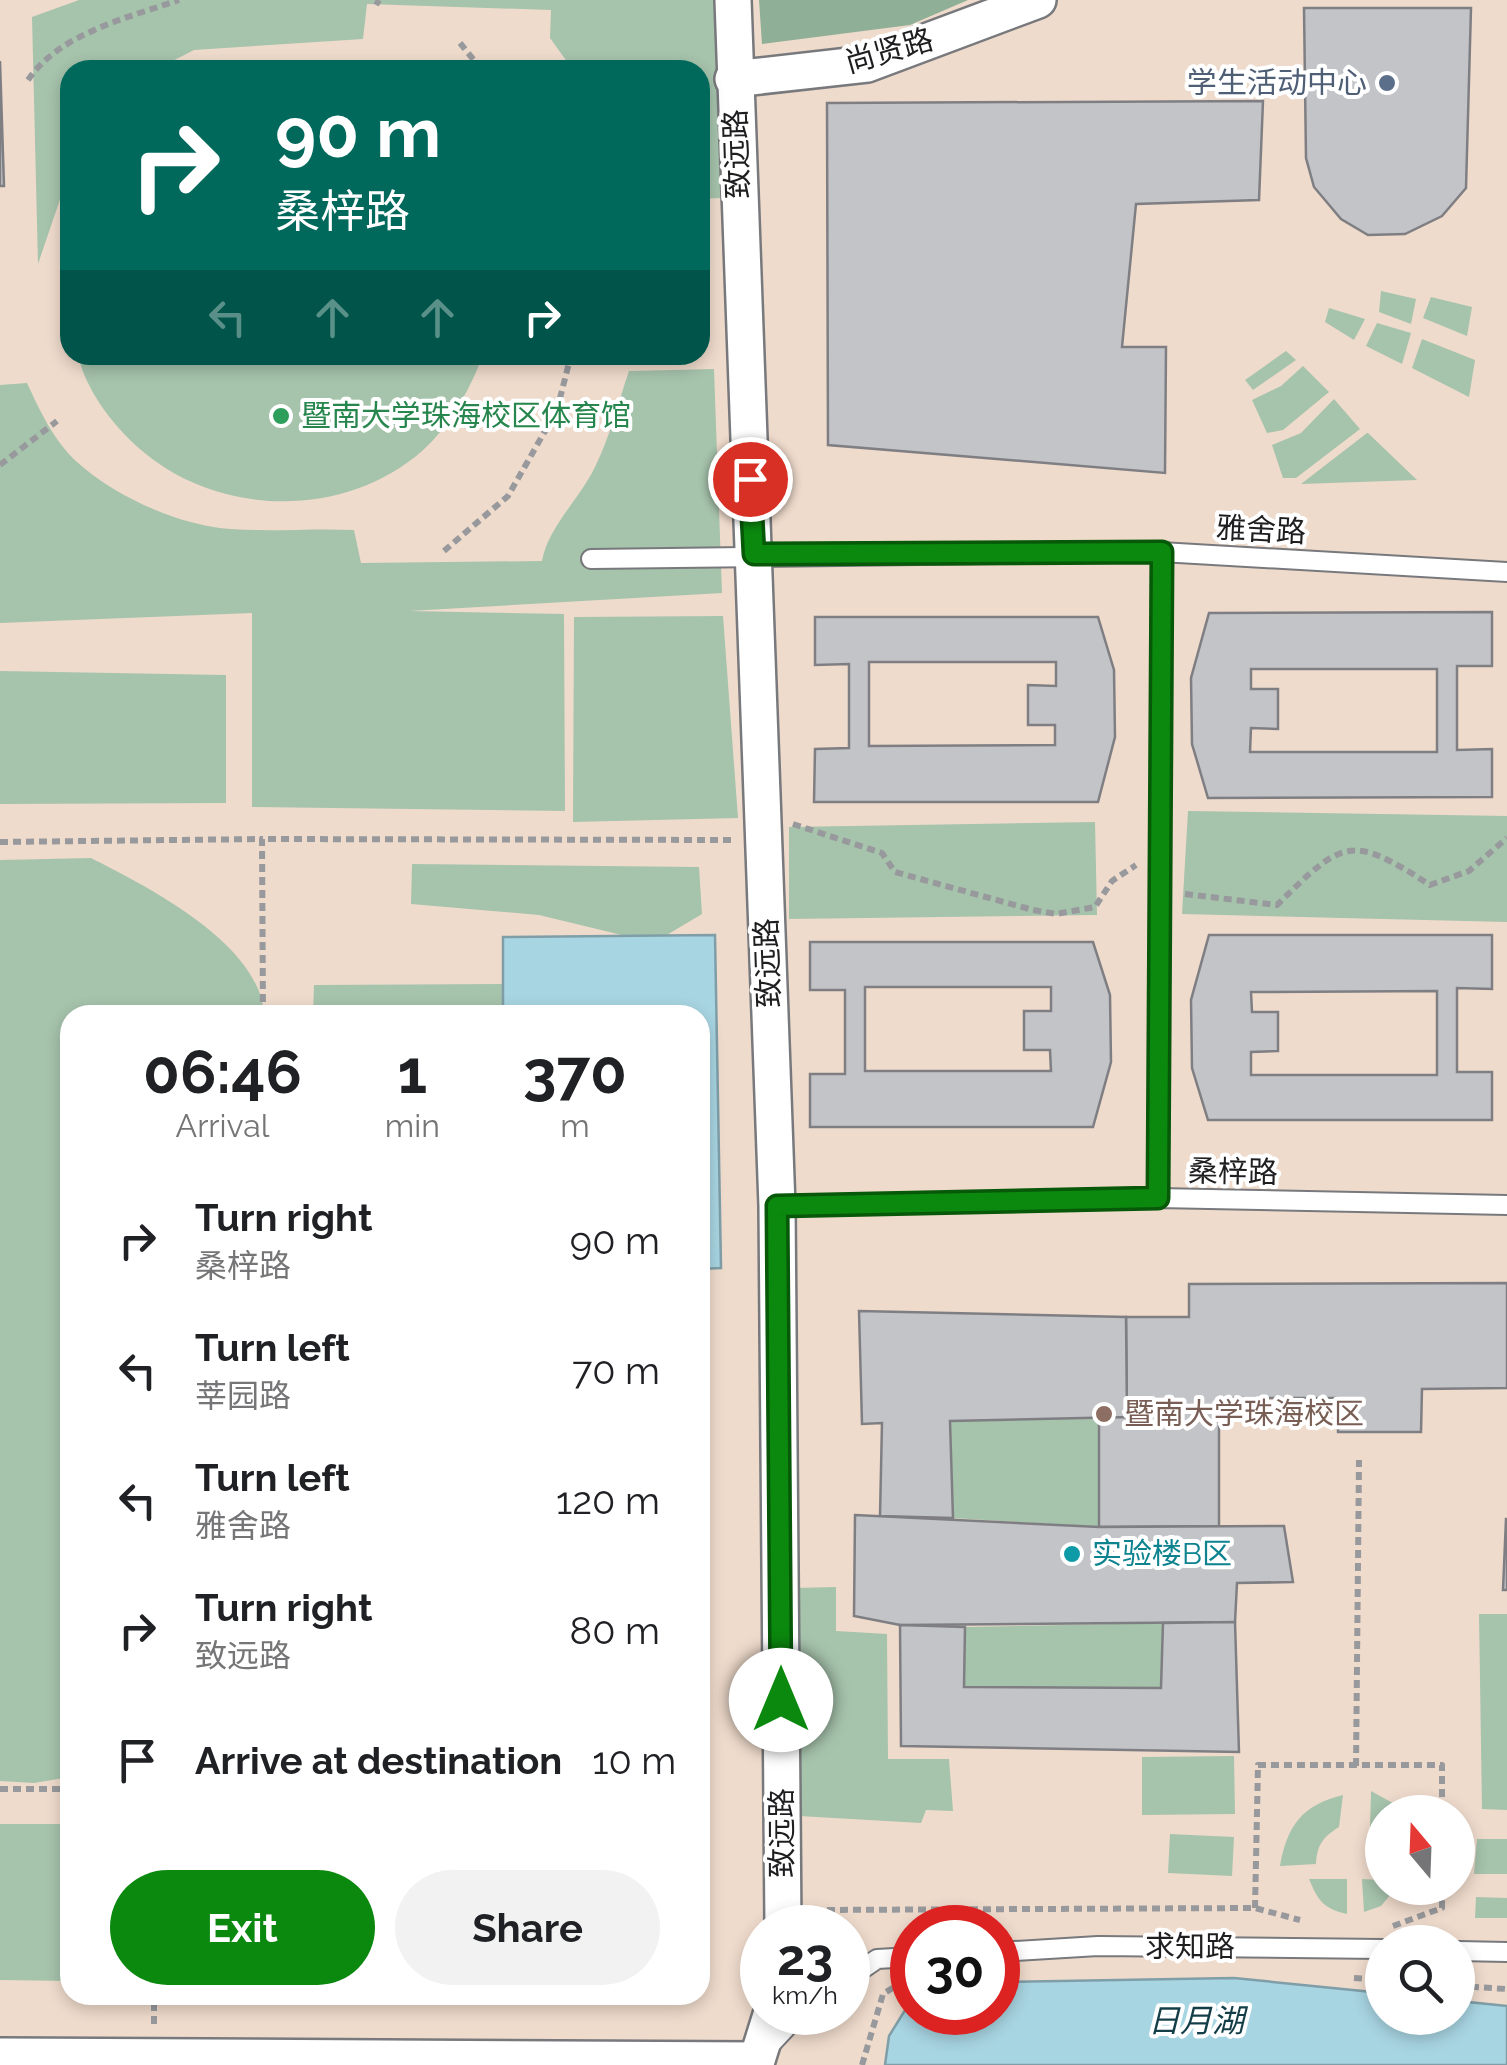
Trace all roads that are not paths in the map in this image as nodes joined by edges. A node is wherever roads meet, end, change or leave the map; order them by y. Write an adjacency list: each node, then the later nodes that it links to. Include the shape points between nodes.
1 (734, 0): 3 (street, 致远路)
2 (1038, 0): 3 (street, 尚贤路, via 866,64)
3 (734, 79): 5 (street, 致远路)
4 (1162, 552): 5 (lane, 雅舍路); 7 (lane, 雅舍路); 8 (lane)
5 (754, 554): 6 (lane, 雅舍路); 9 (street, 致远路)
6 (591, 559)
7 (1507, 572)
8 (1158, 1198): 9 (lane, 桑梓路); 10 (lane, 桑梓路)
9 (777, 1206): 11 (street, 致远路)
10 (1507, 1206)
11 (783, 1905)
12 (1365, 1948): 13 (lane, 求知路)
13 (1020, 1951)
14 (1475, 1951): 15 (lane)
15 (1507, 1952)
16 (765, 2035): 19 (street)
17 (780, 2035): 19 (lane)
18 (0, 2056): 19 (street)
19 (756, 2063)

